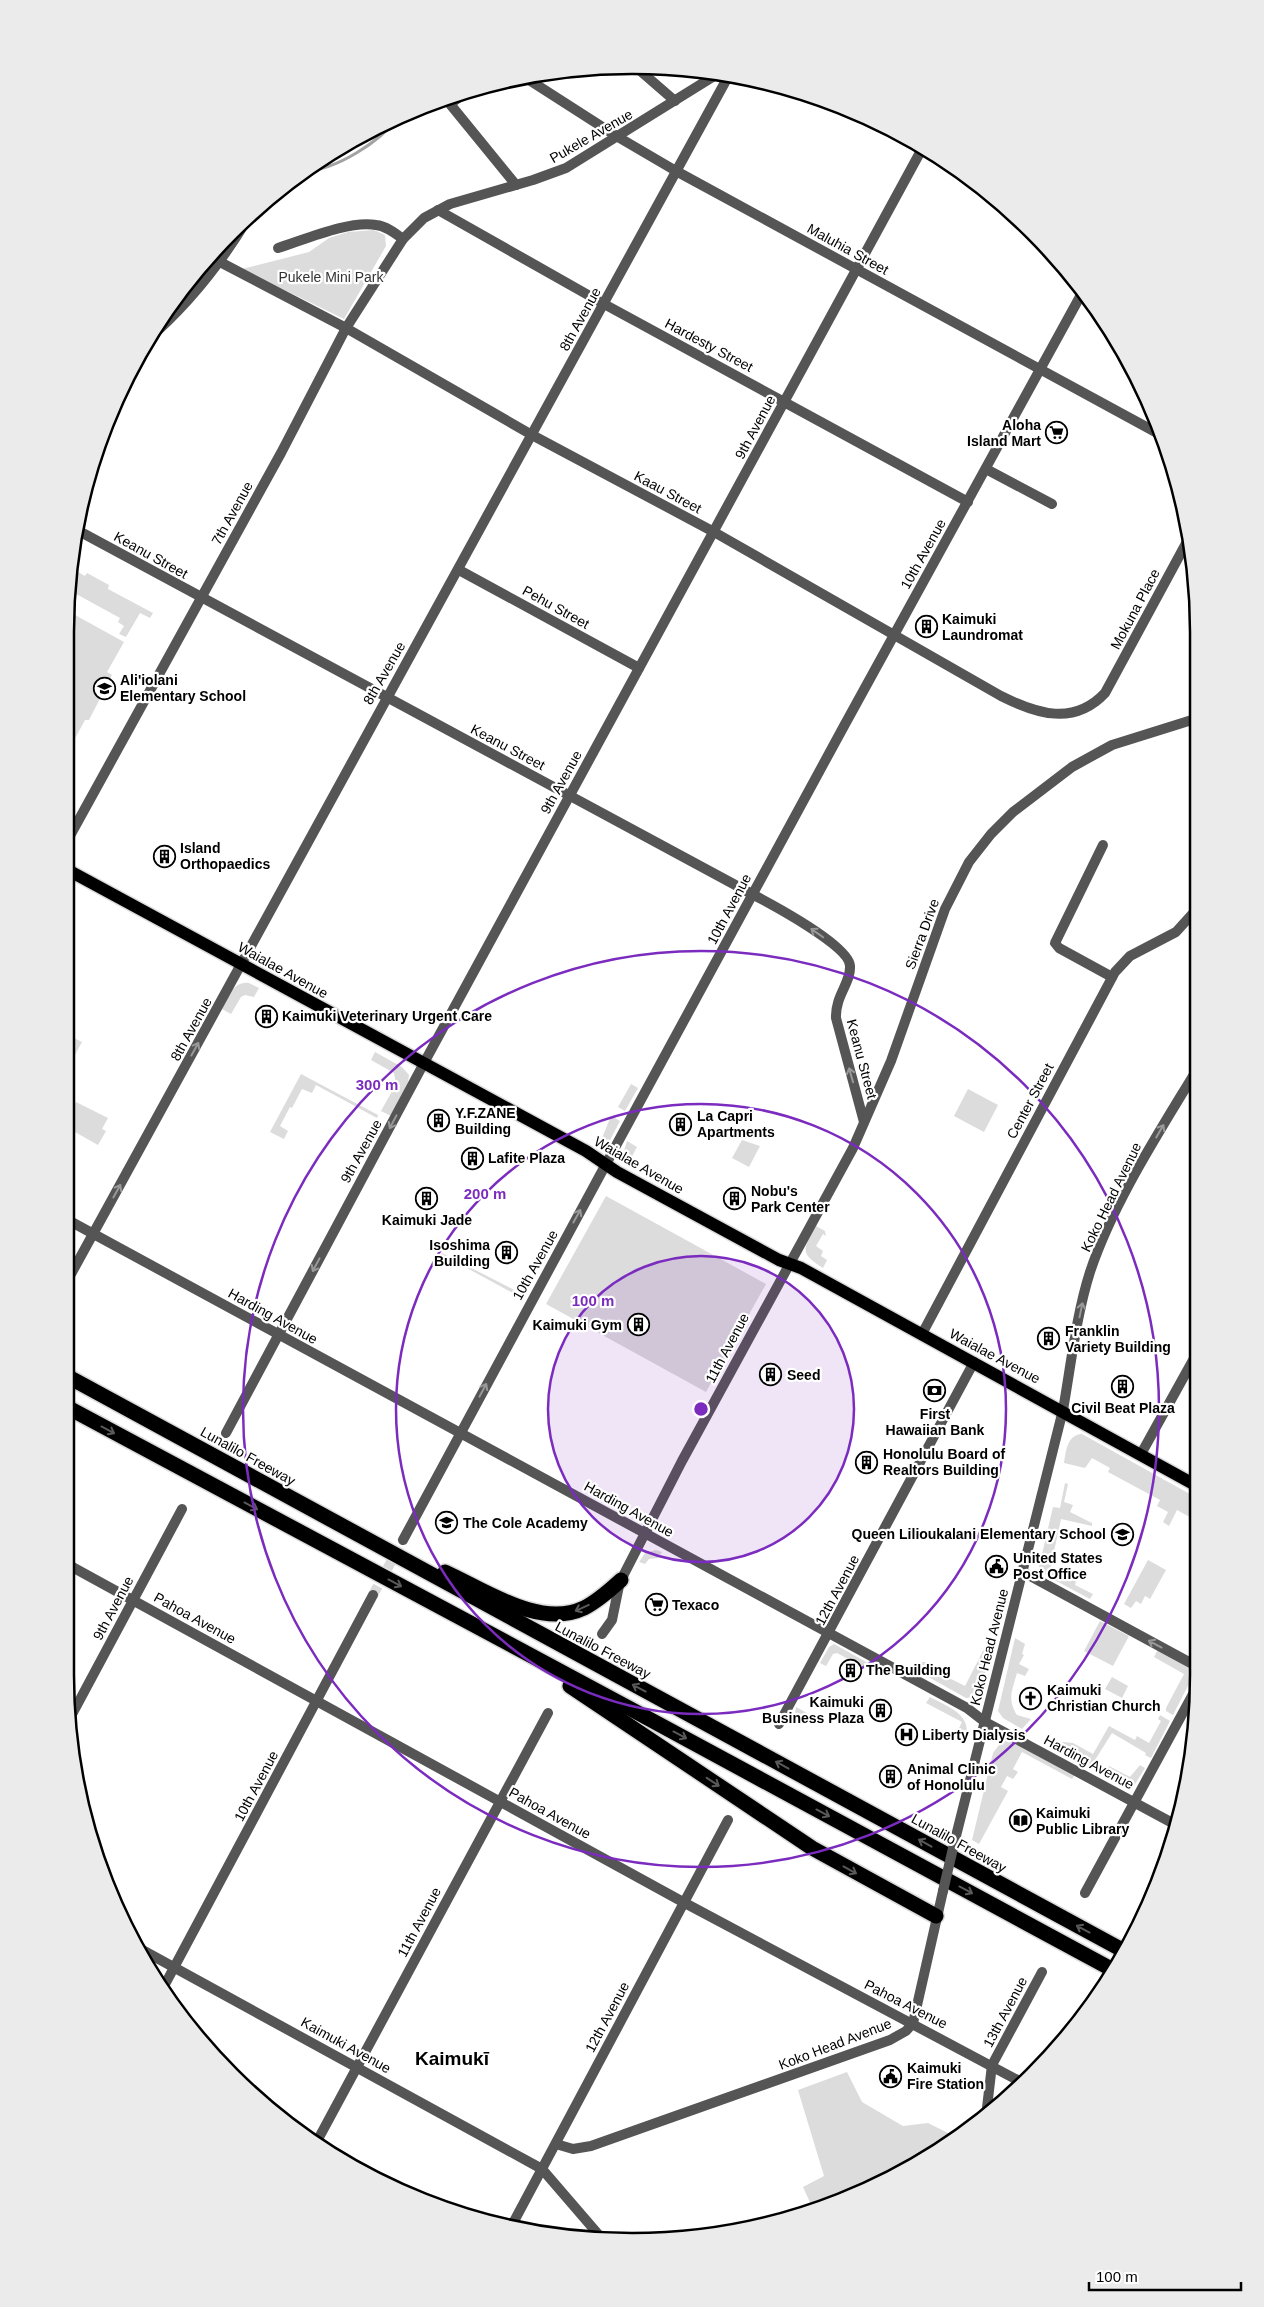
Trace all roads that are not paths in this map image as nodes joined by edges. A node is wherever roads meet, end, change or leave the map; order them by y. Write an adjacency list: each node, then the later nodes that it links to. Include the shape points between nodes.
1 (644, 74): 5 (street)
2 (709, 80): 5 (street, Pukele Avenue)
3 (725, 82): 9 (street, 8th Avenue)
4 (533, 83): 7 (street, Maluhia Street)
5 (675, 101): 7 (street, Pukele Avenue)
6 (450, 104): 10 (street)
7 (618, 137): 9 (street, Maluhia Street); 10 (street, Pukele Avenue, via 566,168)
8 (919, 154): 16 (street, 9th Avenue)
9 (676, 171): 16 (street, Maluhia Street); 18 (street, 8th Avenue)
10 (516, 185): 11 (street, Pukele Avenue)
11 (438, 210): 12 (street, 7th Avenue, via 424,218); 18 (street, Hardesty Street)
12 (403, 240): 13 (street, via 386,228 368,224); 20 (street, 7th Avenue)
13 (278, 248)
14 (224, 251): 15 (street)
15 (220, 262): 19 (street); 20 (street, Kaau Street)
16 (857, 269): 21 (street, Maluhia Street); 22 (street, 9th Avenue)
17 (1079, 298): 21 (street, 10th Avenue)
18 (604, 304): 22 (street, Hardesty Street); 24 (street, 8th Avenue)
19 (168, 323)
20 (346, 328): 24 (street, Kaau Street); 32 (street, 7th Avenue)
21 (1040, 369): 23 (street, Maluhia Street); 25 (street, 10th Avenue)
22 (784, 402): 26 (street, Hardesty Street); 28 (street, 9th Avenue)
23 (1152, 429)
24 (532, 435): 28 (street, Kaau Street); 31 (street, 8th Avenue)
25 (986, 469): 26 (street, 10th Avenue); 27 (street)
26 (968, 502): 33 (street, 10th Avenue)
27 (1052, 504)
28 (714, 532): 33 (street, Kaau Street); 34 (street, 9th Avenue)
29 (83, 533): 32 (street, Keanu Street)
30 (1183, 548): 35 (street, Mokuna Place)
31 (459, 570): 34 (street, Pehu Street); 36 (street, 8th Avenue)
32 (200, 598): 36 (street, Keanu Street); 39 (street, 7th Avenue)
33 (894, 634): 35 (street, Kaau Street, via 1001,696 1033,710 1048,714 1076,712 1088,708); 42 (street, 10th Avenue)
34 (639, 668): 38 (street, 9th Avenue)
35 (1105, 692)
36 (386, 697): 38 (street, Keanu Street); 44 (street, 8th Avenue)
37 (1190, 720): 48 (street, Sierra Drive, via 1088,757 1027,801 983,844 960,876 945,909 901,1036)
38 (569, 796): 42 (street, Keanu Street); 46 (street, 9th Avenue)
39 (74, 828)
40 (1103, 845): 45 (street, via 1055,943)
41 (74, 873): 44 (main road, Waialae Avenue)
42 (752, 894): 48 (street, Keanu Street, one-way to 42, via 836,1018 837,1001 850,972 849,960 809,927); 49 (street, 10th Avenue)
43 (1190, 917): 45 (street, Center Street, via 1176,932 1125,960)
44 (242, 965): 46 (main road, Waialae Avenue); 51 (street, 8th Avenue, one-way to 44)
45 (1112, 977): 54 (street, Center Street)
46 (424, 1063): 49 (main road, Waialae Avenue); 55 (street, 9th Avenue, one-way to 55)
47 (1190, 1081): 59 (street, Koko Head Avenue, one-way to 47, via 1085,1292 1098,1250 1144,1159)
48 (864, 1122): 52 (street, Sierra Drive, via 853,1148)
49 (606, 1164): 52 (main road, Waialae Avenue); 62 (street, 10th Avenue, one-way to 49)
50 (74, 1223): 51 (street, Harding Avenue)
51 (93, 1234): 53 (street, 8th Avenue); 55 (street, Harding Avenue)
52 (788, 1263): 54 (main road, Waialae Avenue); 67 (street, 11th Avenue)
53 (74, 1269)
54 (922, 1334): 56 (main road, Waialae Avenue)
55 (279, 1335): 61 (street, 9th Avenue); 62 (street, Harding Avenue)
56 (974, 1362): 59 (main road, Waialae Avenue); 75 (street, 12th Avenue)
57 (1190, 1366): 63 (street)
58 (74, 1380): 64 (highway, Lunalilo Freeway)
59 (1063, 1410): 63 (main road, Waialae Avenue); 70 (street, Koko Head Avenue)
60 (74, 1411): 76 (highway, one-way to 76)
61 (226, 1432)
62 (460, 1433): 67 (street, Harding Avenue); 68 (street, 10th Avenue)
63 (1141, 1454): 65 (main road, Waialae Avenue)
64 (226, 1461): 71 (highway, one-way to 64, via 599,1599 578,1610 551,1615 534,1612 421,1560); 91 (highway, Lunalilo Freeway, one-way to 64, via 330,1521)
65 (1190, 1482)
66 (182, 1509): 73 (street, 9th Avenue)
67 (644, 1533): 71 (street, 11th Avenue); 75 (street, Harding Avenue)
68 (403, 1540)
69 (74, 1568): 73 (street, Pahoa Avenue)
70 (1023, 1572): 77 (street, one-way to 70); 82 (street, Koko Head Avenue)
71 (621, 1580): 74 (street, 11th Avenue, via 612,1620)
72 (373, 1595): 78 (street, 10th Avenue)
73 (133, 1599): 78 (street, Pahoa Avenue); 80 (street, 9th Avenue)
74 (602, 1634)
75 (830, 1634): 82 (street, Harding Avenue, via 967,1708); 83 (street, 12th Avenue)
76 (514, 1647): 90 (highway, one-way to 90, via 812,1848); 93 (highway, one-way to 93)
77 (1190, 1663)
78 (316, 1701): 84 (street, Pahoa Avenue); 94 (street, 10th Avenue)
79 (1189, 1701): 85 (street)
80 (75, 1709)
81 (548, 1713): 84 (street, 11th Avenue)
82 (985, 1722): 85 (street, Harding Avenue); 90 (street, Koko Head Avenue, bridge)
83 (780, 1724)
84 (500, 1801): 89 (street, Pahoa Avenue); 99 (street, 11th Avenue)
85 (1135, 1803): 87 (street, Harding Avenue); 88 (street)
86 (728, 1820): 89 (street, 12th Avenue)
87 (1170, 1822)
88 (1085, 1893)
89 (683, 1902): 97 (street, Pahoa Avenue); 103 (street, 12th Avenue)
90 (936, 1916): 97 (street, Koko Head Avenue)
91 (1118, 1948)
92 (149, 1954): 94 (street, Kaimuki Avenue)
93 (1107, 1967)
94 (175, 1968): 96 (street, 10th Avenue); 99 (street, Kaimuki Avenue)
95 (1042, 1972): 98 (street, 13th Avenue)
96 (166, 1982)
97 (913, 2023): 98 (street, Pahoa Avenue); 103 (street, Koko Head Avenue, via 890,2040 591,2146 572,2149)
98 (992, 2065): 100 (street, Pahoa Avenue); 101 (street)
99 (356, 2066): 102 (street, 11th Avenue); 104 (street, Kaimuki Avenue)
100 (1017, 2079)
101 (987, 2105)
102 (319, 2137)
103 (556, 2144): 104 (street, 12th Avenue)
104 (542, 2169): 105 (street, 12th Avenue); 106 (street)
105 (514, 2221)
106 (596, 2232)

